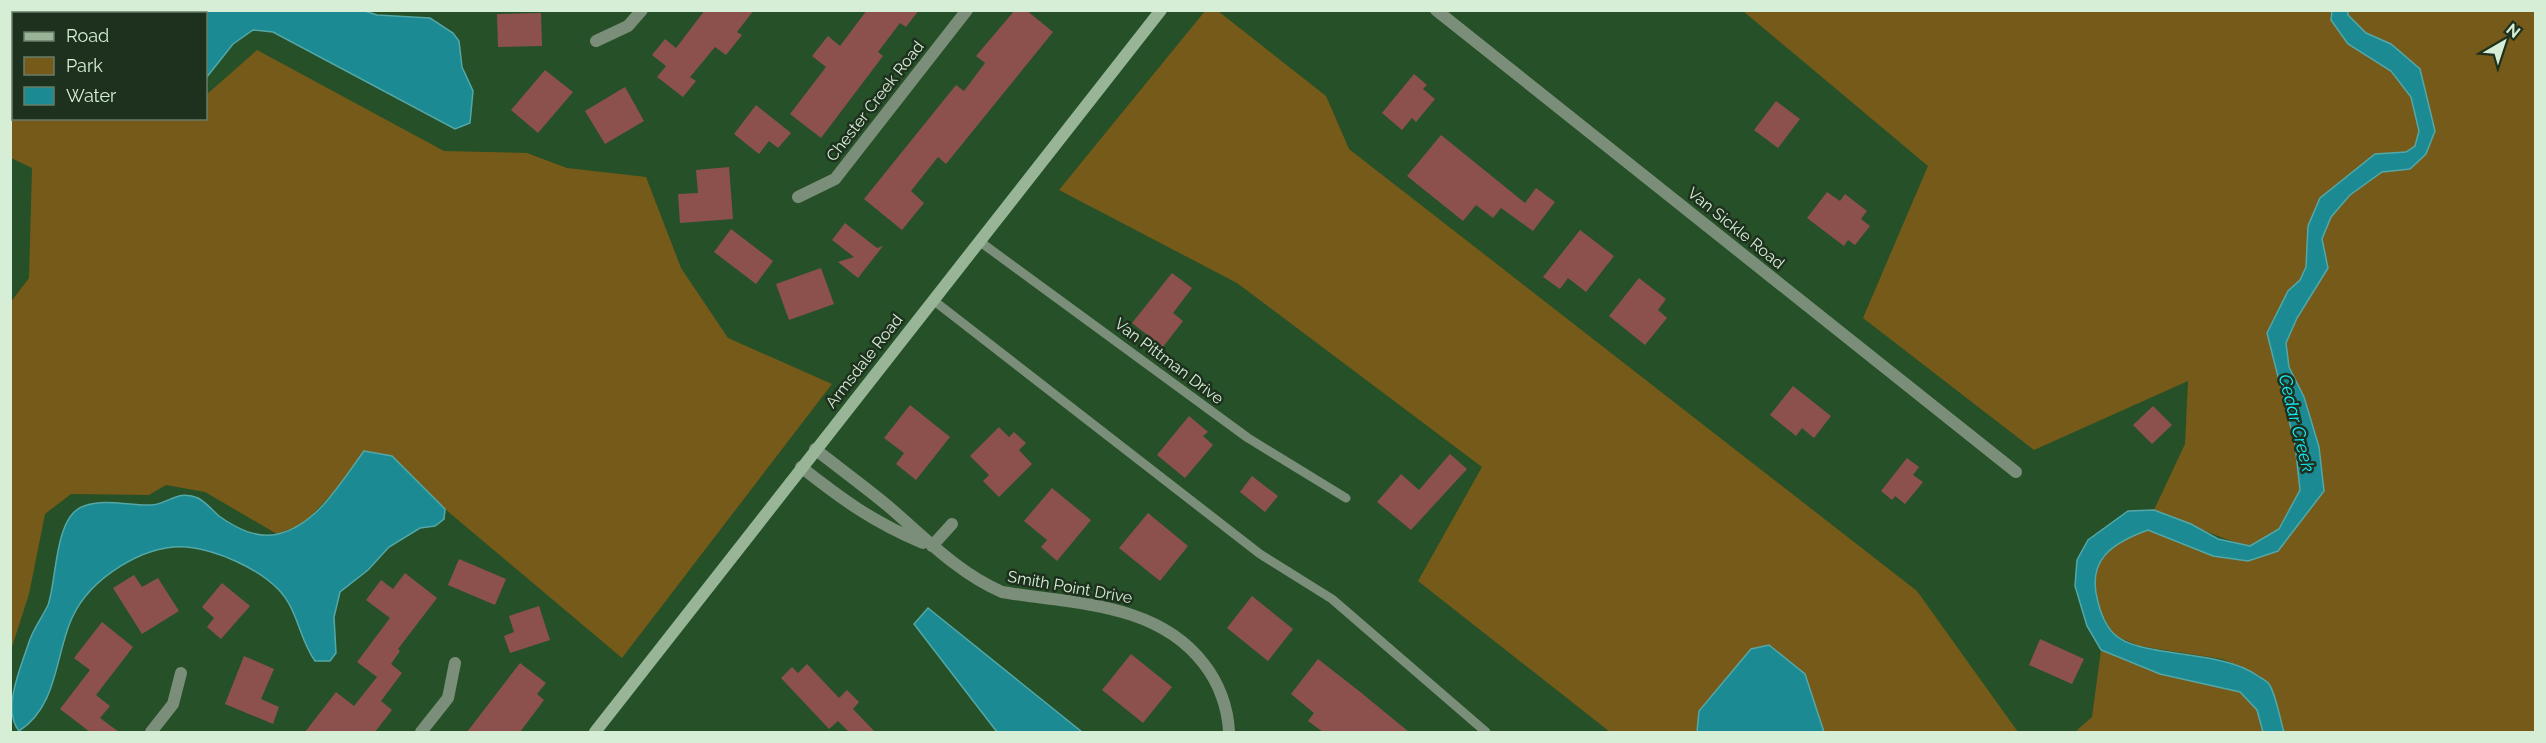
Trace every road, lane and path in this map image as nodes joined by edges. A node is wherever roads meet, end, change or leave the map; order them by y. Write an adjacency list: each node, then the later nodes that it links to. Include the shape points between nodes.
1 (642, 10): 5 (street, via 628,26)
2 (967, 10): 6 (street, Chester Creek Road, via 835,179)
3 (1161, 10): 7 (street, Armsdale Road)
4 (1436, 10): 11 (street, Van Sickle Road)
5 (596, 41)
6 (798, 197)
7 (979, 241): 8 (street, Armsdale Road); 12 (lane, Van Pittman Drive, via 1248,438)
8 (933, 300): 9 (street, Armsdale Road); 21 (lane, via 1260,554 1332,599)
9 (815, 449): 10 (street, Armsdale Road); 14 (street, Smith Point Drive)
10 (801, 467): 14 (street, via 858,512); 19 (street, Armsdale Road)
11 (2016, 472)
12 (1346, 498)
13 (952, 524): 14 (street)
14 (932, 546): 20 (street, Smith Point Drive, via 984,584 1002,592 1126,612 1166,628 1184,641 1212,675 1222,698)
15 (455, 663): 18 (street, via 448,698)
16 (181, 673): 17 (street, via 173,704)
17 (151, 732)
18 (422, 732)
19 (595, 732)
20 (1229, 732)
21 (1486, 732)

